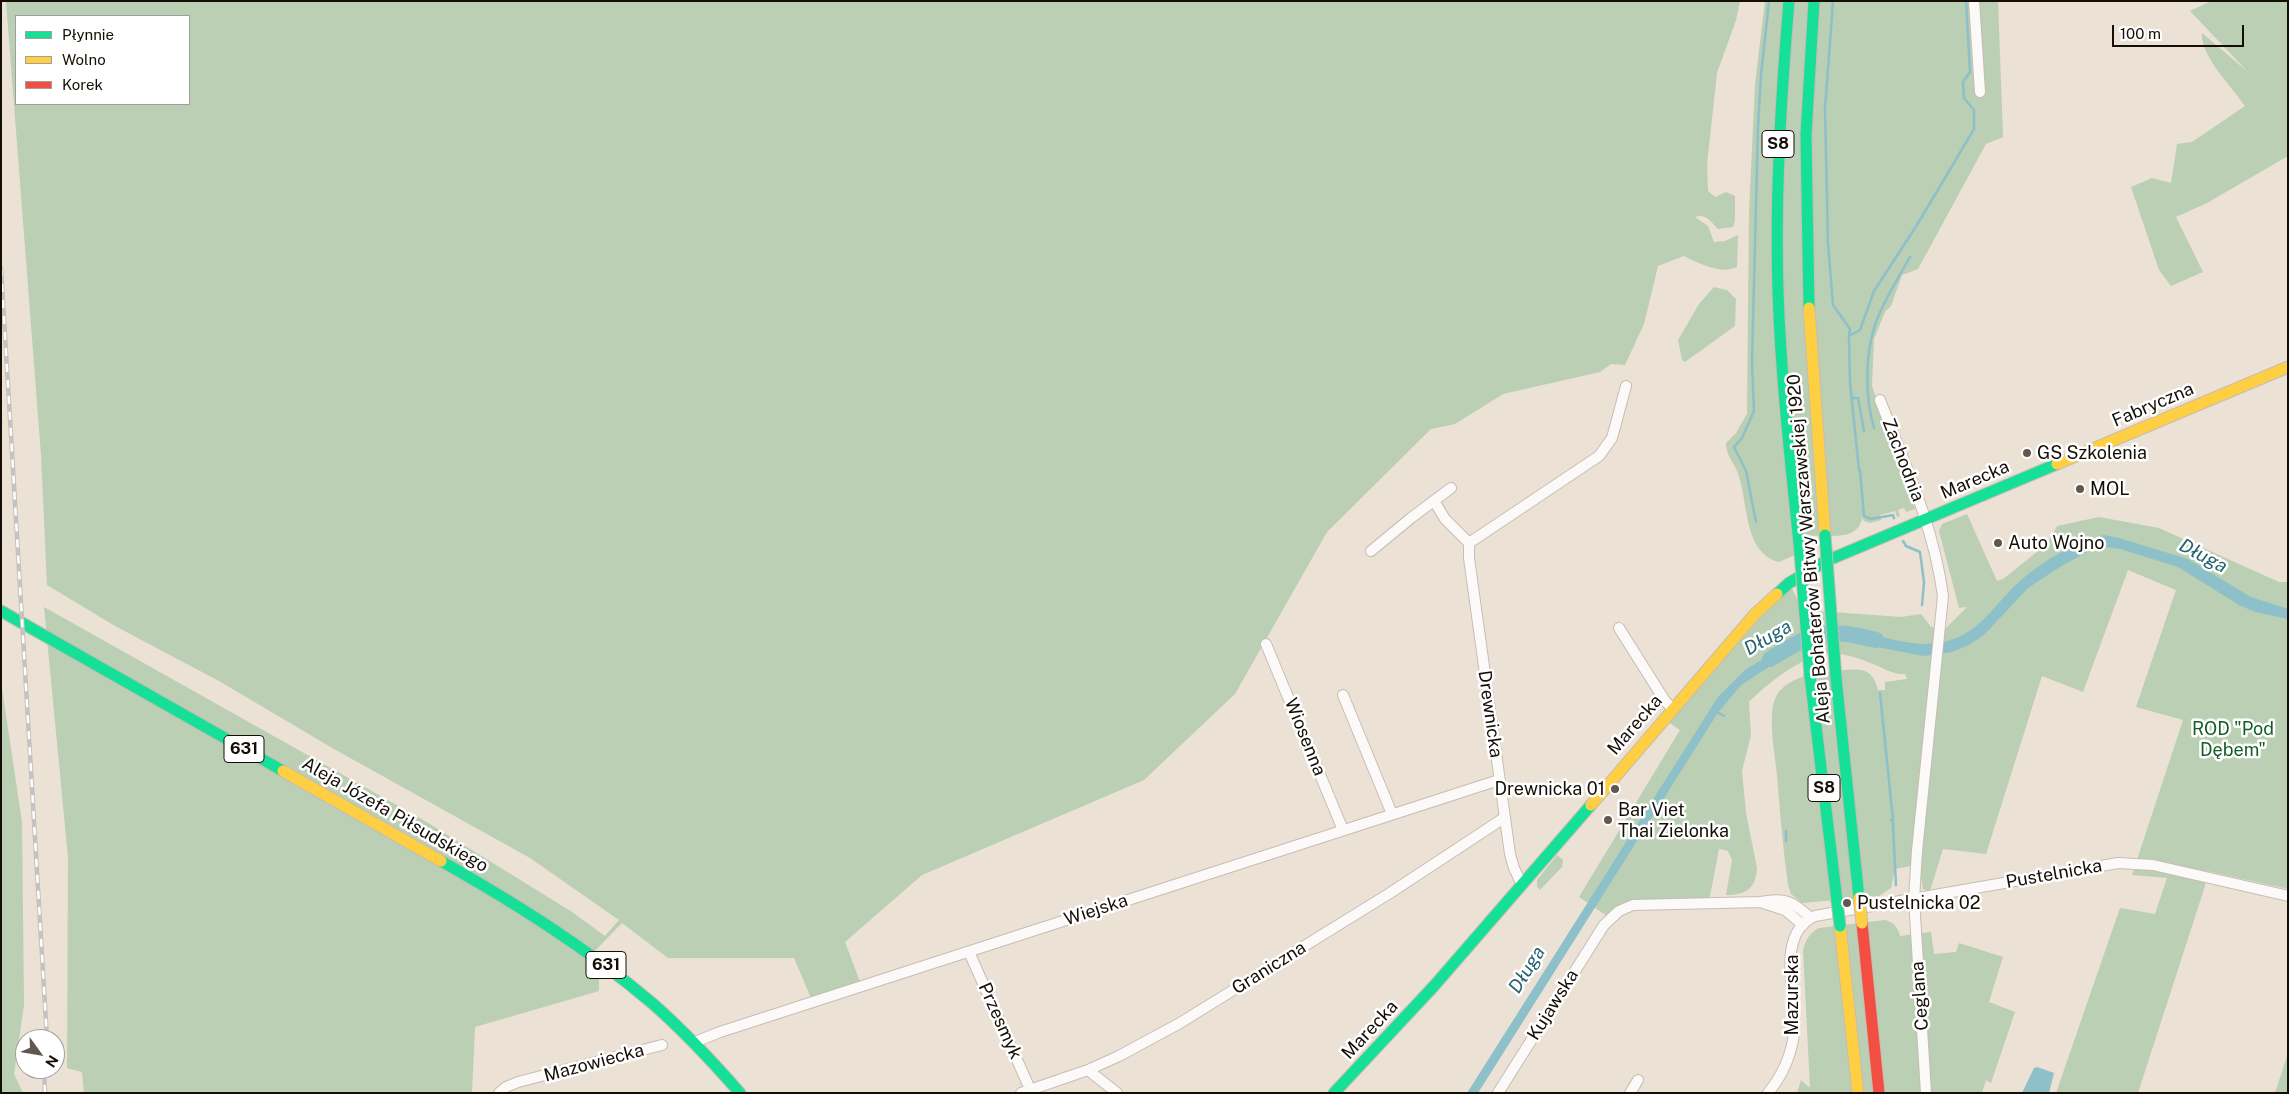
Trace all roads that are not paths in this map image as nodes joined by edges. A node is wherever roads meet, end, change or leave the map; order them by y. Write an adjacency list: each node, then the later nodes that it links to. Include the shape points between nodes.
1 (1789, 1): 41 (main road, Aleja Bohaterów Bitwy Warszawskiej 1920 / S8, bridge, via 1779,120 1778,287 1785,403 1810,676)
2 (1814, 1): 42 (main road, Aleja Bohaterów Bitwy Warszawskiej 1920 / S8, bridge, via 1806,110 1806,229 1814,397 1836,678)
3 (1974, 1): 4 (street)
4 (1980, 92)
5 (2288, 367): 8 (main road, Fabryczna)
6 (1626, 386): 12 (street, via 1612,438 1599,456)
7 (1880, 400): 11 (street, Zachodnia)
8 (2032, 475): 11 (main road, Marecka)
9 (1451, 488): 10 (street)
10 (1434, 501): 12 (street, via 1445,519); 13 (street)
11 (1926, 520): 17 (street, Zachodnia, via 1939,565 1943,596); 19 (main road, Marecka, via 1826,562 1789,583 1755,614)
12 (1469, 543): 20 (street, Drewnicka)
13 (1371, 551)
14 (1, 611): 29 (main road, Aleja Józefa Piłsudskiego / 631, via 486,887 552,928 592,954 646,997)
15 (1619, 628): 19 (street)
16 (1266, 644): 23 (street, Wiosenna)
17 (1935, 678): 26 (street, Ceglana)
18 (1343, 696): 21 (street)
19 (1673, 709): 24 (main road, Marecka)
20 (1499, 780): 21 (street, Wiejska); 22 (street, Drewnicka)
21 (1392, 814): 23 (street, Wiejska)
22 (1504, 818): 24 (street, Drewnicka, via 1511,862); 31 (street, Graniczna, via 1180,1023)
23 (1343, 830): 28 (street, Wiejska)
24 (1521, 883): 37 (main road, Marecka, via 1434,986)
25 (2288, 896): 26 (street, Pustelnicka, via 2153,865 2118,863)
26 (1914, 899): 27 (street, Pustelnicka); 43 (street, Ceglana)
27 (1807, 921): 38 (street, Kujawska, via 1761,902 1633,905 1618,911 1610,918); 40 (street, Mazurska, via 1795,936 1791,950 1794,1032 1791,1048 1784,1069)
28 (969, 952): 29 (street, Wiejska); 33 (street, Przesmyk)
29 (694, 1042): 35 (main road, Aleja Józefa Piłsudskiego / 631)
30 (662, 1045): 34 (street, Mazowiecka, via 518,1082)
31 (1088, 1070): 33 (street, Graniczna); 36 (street)
32 (1638, 1080): 39 (street)
33 (1025, 1091)
34 (499, 1093)
35 (740, 1093)
36 (1117, 1093)
37 (1334, 1093)
38 (1498, 1093)
39 (1630, 1093)
40 (1768, 1093)
41 (1858, 1093)
42 (1880, 1093)
43 (1926, 1093)

